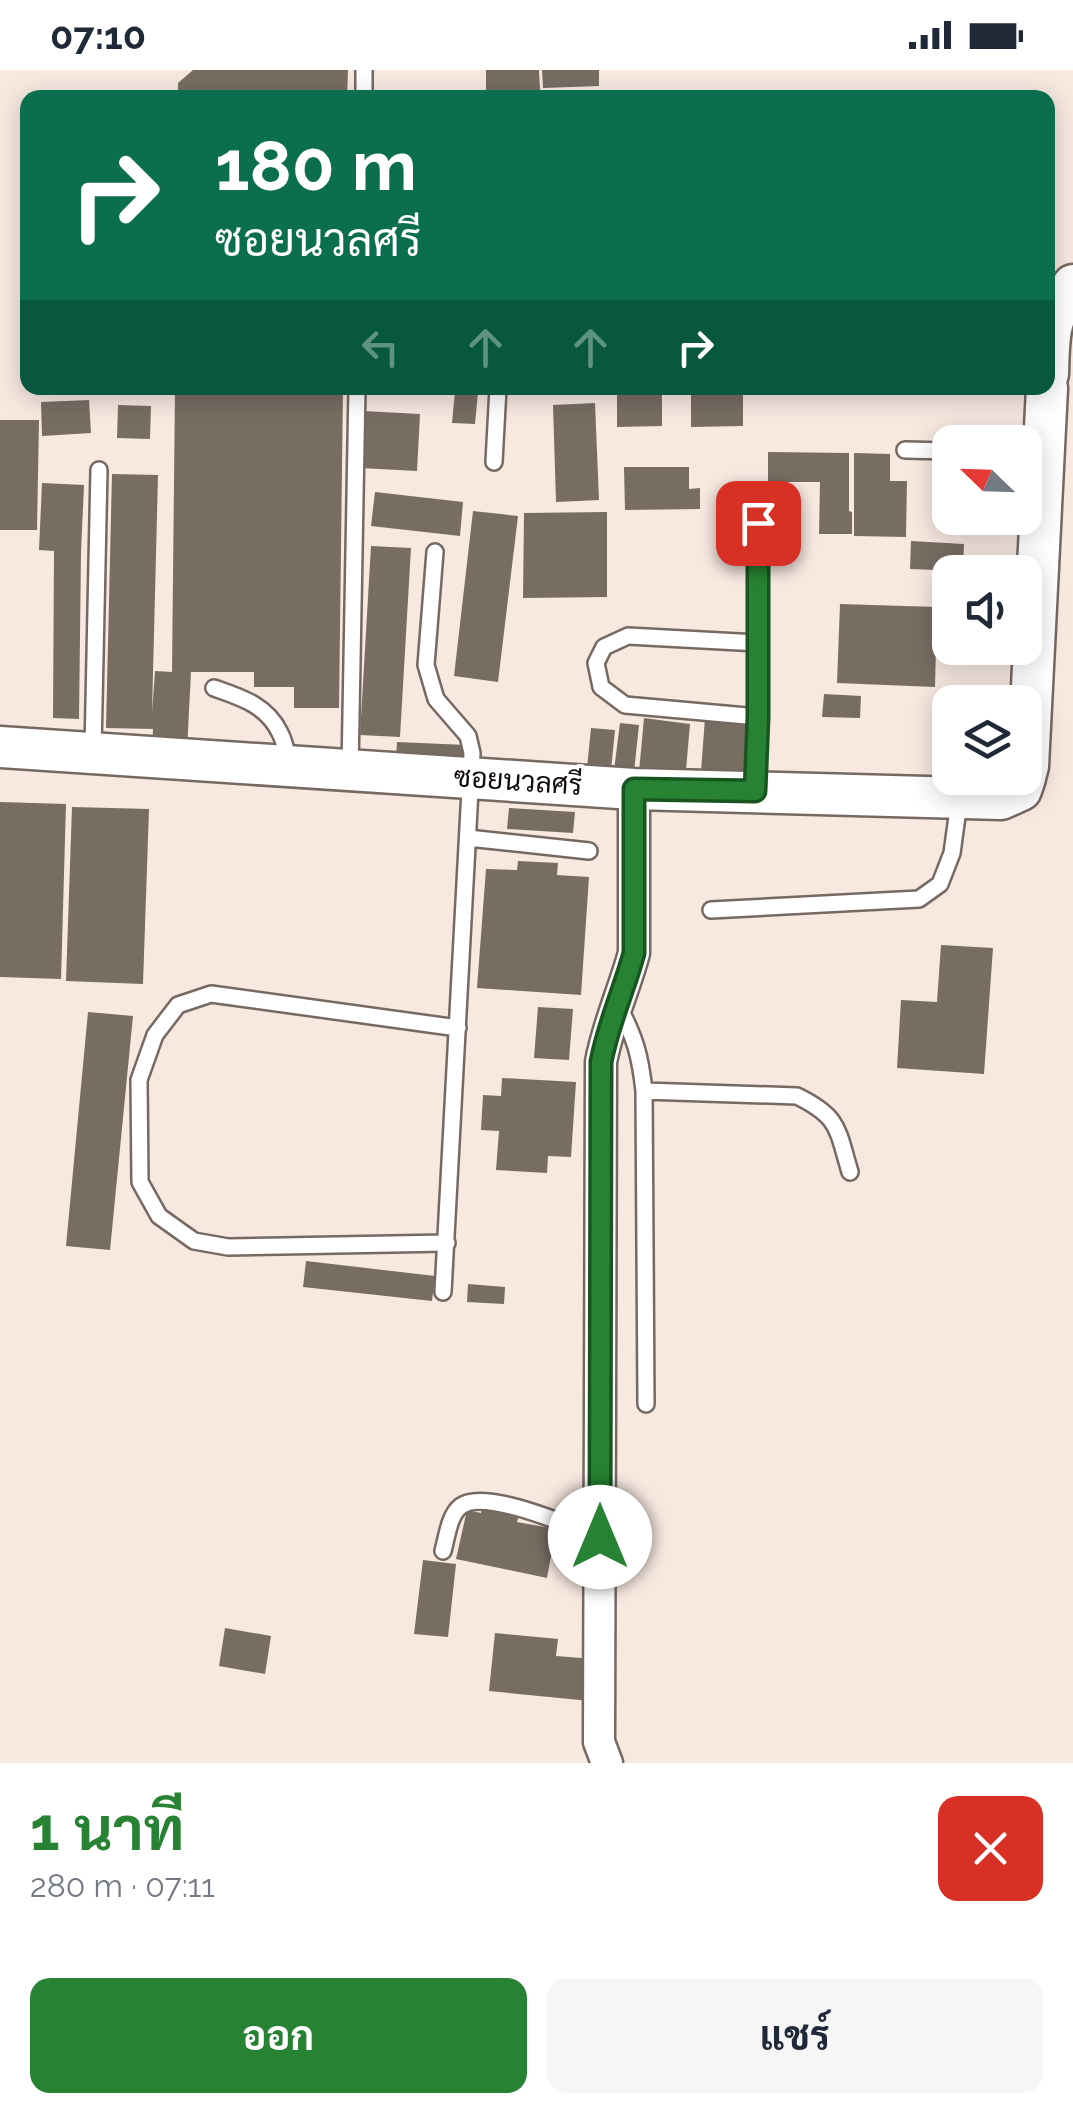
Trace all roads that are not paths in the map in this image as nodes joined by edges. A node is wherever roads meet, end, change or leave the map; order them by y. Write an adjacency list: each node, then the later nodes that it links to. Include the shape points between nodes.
1 (1073, 284): 2 (street)
2 (1055, 314)
3 (357, 395): 21 (lane)
4 (498, 395): 9 (lane)
5 (1046, 395): 6 (street, ซอยนวลศรี)
6 (1040, 425)
7 (906, 450): 8 (lane)
8 (932, 451)
9 (494, 462)
10 (99, 470): 19 (lane)
11 (758, 523): 14 (lane)
12 (1032, 535): 15 (street, ซอยนวลศรี)
13 (435, 552): 22 (lane, via 426,666 436,699 468,736)
14 (758, 643): 17 (lane); 17 (lane, via 628,636 604,647 596,663 601,687 624,704)
15 (1030, 685)
16 (214, 688): 20 (lane, via 251,701 268,716)
17 (758, 717): 24 (lane)
18 (0, 747): 19 (street, ซอยนวลศรี)
19 (92, 753): 20 (street, ซอยนวลศรี)
20 (290, 766): 21 (street, ซอยนวลศรี)
21 (350, 770): 22 (street, ซอยนวลศรี)
22 (472, 778): 23 (street, ซอยนวลศรี); 27 (lane)
23 (634, 789): 24 (street, ซอยนวลศรี); 30 (street, via 634,953)
24 (755, 791): 26 (street, ซอยนวลศรี)
25 (1010, 795): 26 (street, ซอยนวลศรี)
26 (960, 798): 29 (lane, via 940,884 920,900)
27 (468, 838): 28 (lane); 31 (lane)
28 (589, 851)
29 (712, 910)
30 (618, 1005): 32 (lane, via 640,1055); 37 (street, via 601,1062)
31 (458, 1028): 34 (lane); 34 (lane, via 210,994 178,1005 155,1035 139,1080 140,1182 159,1216 194,1241 228,1247)
32 (644, 1091): 33 (lane, via 797,1096 835,1123); 36 (lane)
33 (850, 1172)
34 (447, 1243): 35 (lane)
35 (443, 1292)
36 (646, 1404)
37 (600, 1537): 38 (lane, via 479,1501 456,1510); 39 (street, via 600,1742)
38 (442, 1550)
39 (607, 1763)

